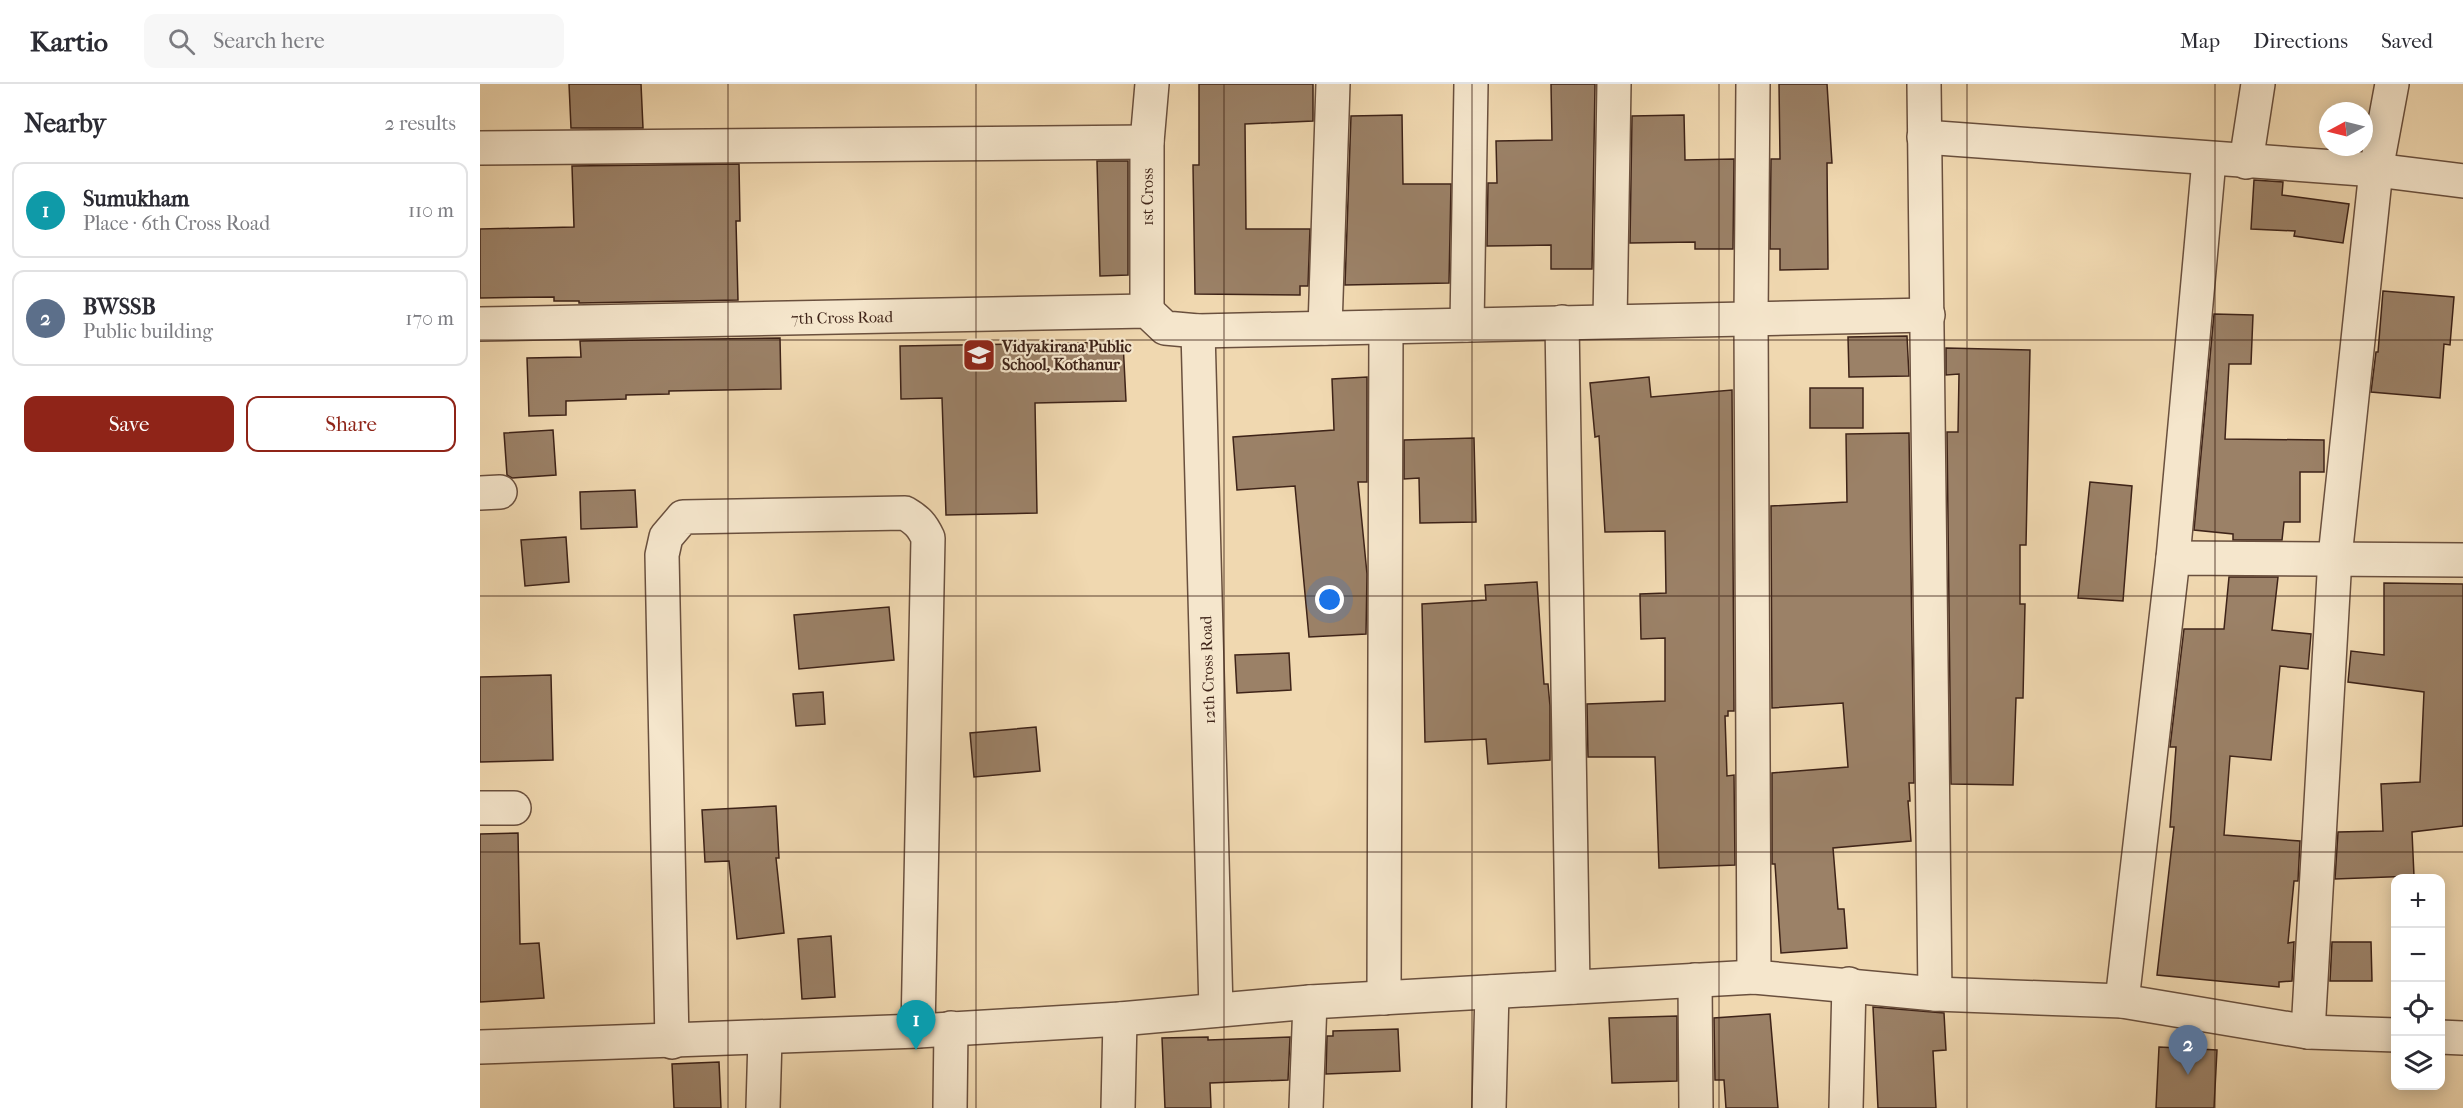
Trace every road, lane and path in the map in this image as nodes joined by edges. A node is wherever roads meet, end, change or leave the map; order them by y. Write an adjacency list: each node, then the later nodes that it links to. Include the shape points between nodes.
1 (1152, 84): 10 (street, 1st Cross)
2 (1334, 84): 24 (street)
3 (1471, 84): 22 (street)
4 (1614, 84): 19 (street)
5 (1753, 84): 18 (street)
6 (1924, 84): 9 (street)
7 (2258, 84): 13 (street)
8 (2392, 84): 14 (street)
9 (1924, 137): 12 (street); 17 (street)
10 (1147, 142): 11 (street); 16 (street, 1st Cross)
11 (480, 148)
12 (2209, 160): 13 (street); 27 (street)
13 (2246, 162): 14 (street)
14 (2376, 170): 15 (street); 26 (street)
15 (2463, 181)
16 (1148, 311): 21 (street, 7th Cross Road); 25 (street, via 1165,328)
17 (1928, 315): 18 (street); 36 (street)
18 (1751, 318): 19 (street); 31 (street)
19 (1610, 321): 20 (street)
20 (1562, 322): 22 (street); 34 (street)
21 (480, 324)
22 (1467, 325): 23 (street)
23 (1386, 327): 24 (street); 37 (street)
24 (1325, 328): 25 (street)
25 (1198, 331): 40 (street, 12th Cross Road)
26 (2335, 557): 27 (street); 28 (street); 44 (street)
27 (2173, 558): 38 (street)
28 (2463, 560)
29 (514, 807): 30 (street)
30 (480, 808)
31 (1754, 977): 32 (street); 33 (street)
32 (1695, 980): 34 (street); 56 (street)
33 (1848, 984): 36 (street); 57 (street)
34 (1573, 987): 35 (street)
35 (1492, 992): 37 (street); 55 (street)
36 (1935, 994): 38 (street)
37 (1384, 998): 39 (street)
38 (2122, 1001): 44 (street)
39 (1310, 1002): 40 (street); 54 (street)
40 (1216, 1010): 41 (street)
41 (1120, 1019): 42 (street); 53 (street)
42 (951, 1028): 43 (street); 52 (street)
43 (918, 1031): 47 (street); 49 (street, via 928,538 923,527 905,513 683,517 666,537 662,555)
44 (2307, 1032): 45 (street)
45 (2391, 1035)
46 (2445, 1037): 48 (street)
47 (765, 1038): 49 (street); 51 (street)
48 (2463, 1038)
49 (672, 1042): 50 (street)
50 (480, 1047)
51 (763, 1108)
52 (950, 1108)
53 (1118, 1108)
54 (1306, 1108)
55 (1489, 1108)
56 (1696, 1108)
57 (1846, 1108)

